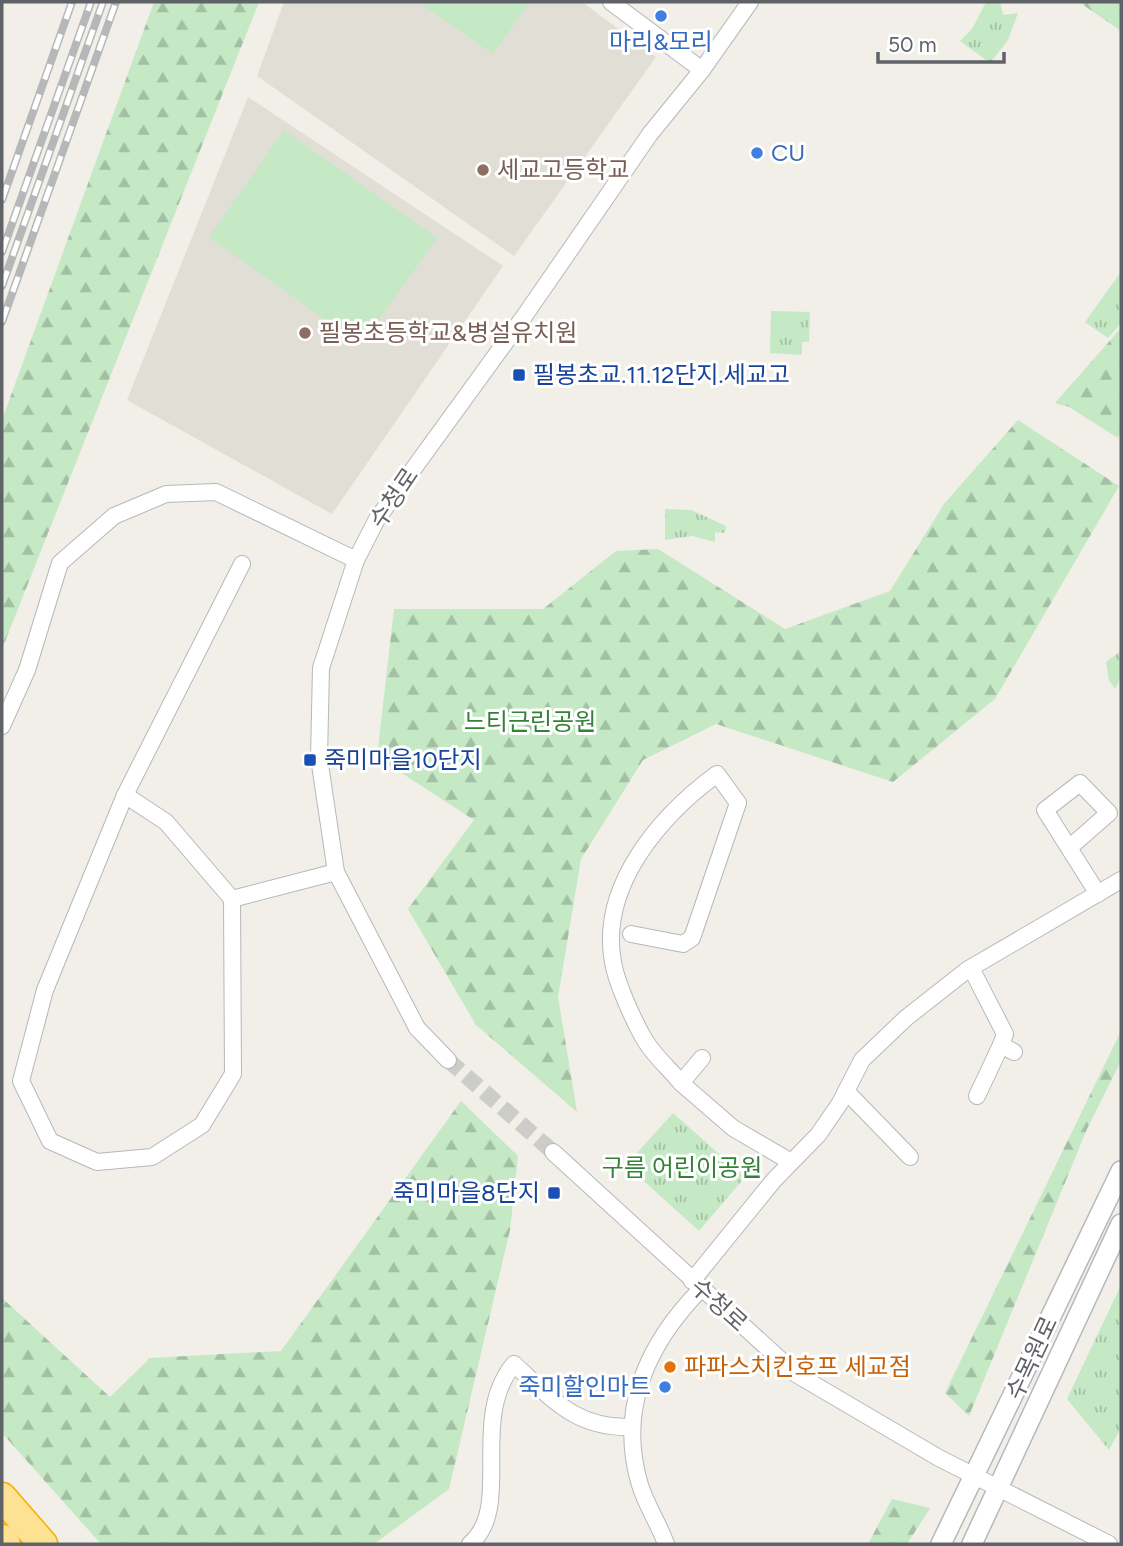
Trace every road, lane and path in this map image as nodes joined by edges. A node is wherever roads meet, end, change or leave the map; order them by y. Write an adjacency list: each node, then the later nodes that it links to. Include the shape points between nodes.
1 (750, 2): 3 (street, 수청로)
2 (618, 4): 3 (street)
3 (702, 70): 4 (street, 수청로, via 650,134 377,519)
4 (356, 560): 6 (street, via 216,492 166,494 114,516 60,563 27,670); 9 (street, 수청로, via 321,668 319,758)
5 (242, 564): 7 (street)
6 (2, 726)
7 (125, 795): 12 (street, via 166,822); 12 (street, via 46,990 21,1080 50,1141 97,1162 152,1157 202,1125 233,1074)
8 (1069, 848): 11 (street)
9 (336, 872): 12 (street); 16 (street, 수청로, via 417,1028)
10 (1121, 880): 11 (street)
11 (1098, 894): 14 (street)
12 (232, 899)
13 (631, 934): 17 (street, via 683,944 692,938 738,803 717,774 685,798 638,855 614,906 613,962 644,1039)
14 (971, 968): 18 (street, via 933,994 862,1060); 19 (street, via 1006,1034 1008,1048)
15 (702, 1058): 17 (street)
16 (448, 1060)
17 (681, 1083): 22 (street, via 733,1128)
18 (846, 1091): 21 (street); 22 (street, via 818,1135)
19 (977, 1096)
20 (553, 1152): 25 (street, 수청로)
21 (910, 1157)
22 (791, 1162): 25 (street, via 717,1247)
23 (1121, 1171): 27 (street, 수목원로)
24 (1121, 1224): 28 (street, 수목원로)
25 (696, 1285): 26 (street, via 651,1354 636,1395); 27 (street, 수청로, via 796,1374)
26 (632, 1427): 33 (street, via 605,1427 577,1417 514,1364 499,1389 494,1409 490,1512); 34 (street, via 640,1488)
27 (976, 1476): 28 (street, 수청로); 35 (street, 수목원로)
28 (1000, 1489): 36 (street, 수목원로); 37 (street, 수청로)
29 (2, 1497): 32 (highway)
30 (2, 1539): 31 (highway)
31 (6, 1544)
32 (43, 1544)
33 (470, 1544)
34 (666, 1544)
35 (941, 1544)
36 (972, 1544)
37 (1109, 1544)

